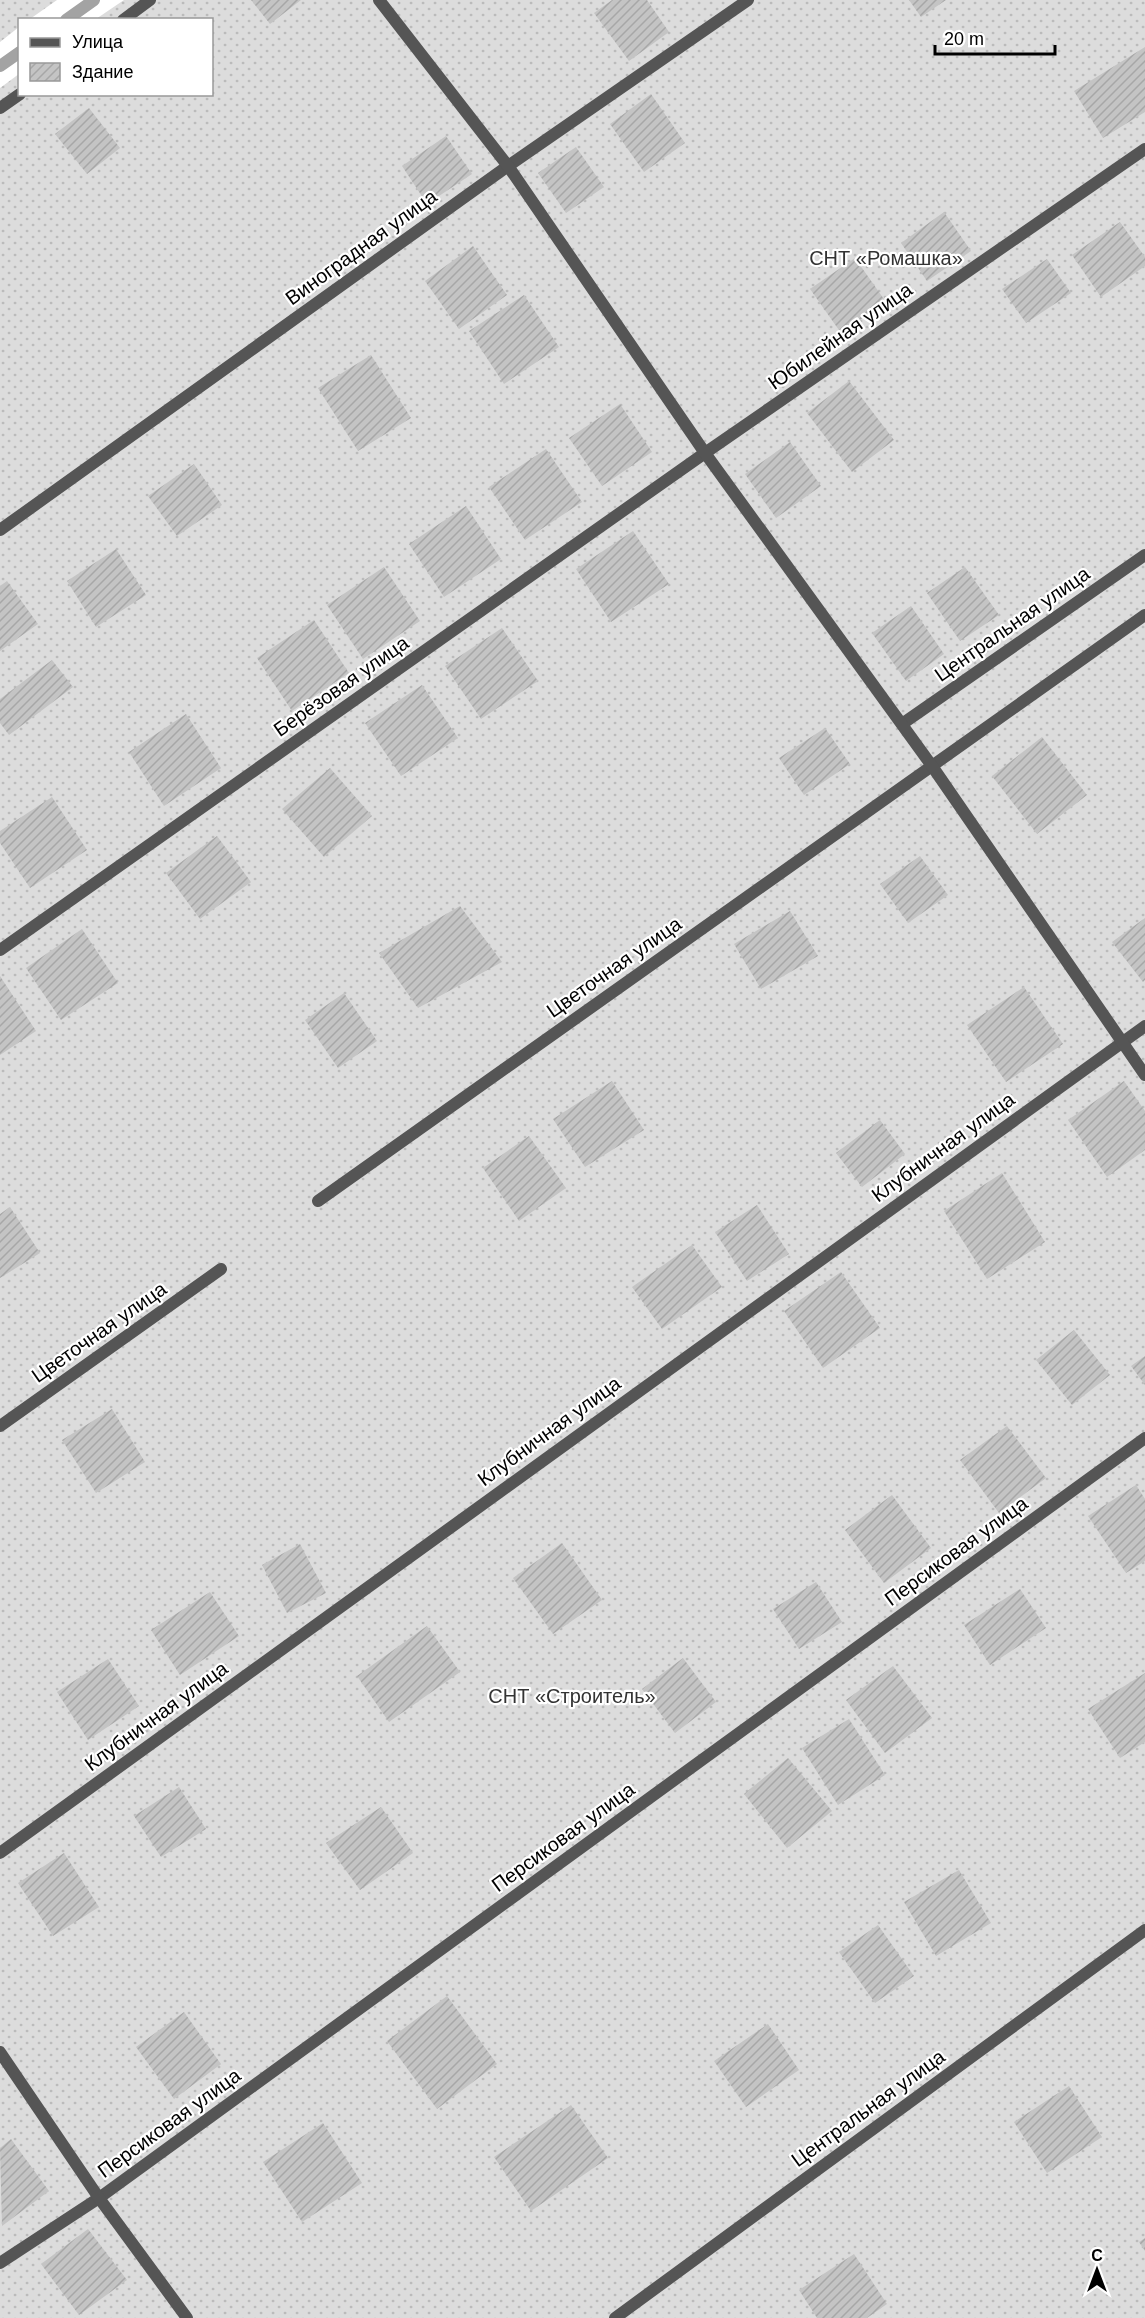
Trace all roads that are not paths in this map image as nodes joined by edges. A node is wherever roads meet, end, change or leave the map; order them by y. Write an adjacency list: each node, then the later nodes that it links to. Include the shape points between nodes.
1 (150, 0): 4 (street)
2 (379, 0): 8 (street)
3 (748, 0): 8 (street, Виноградная улица)
4 (126, 18)
5 (18, 95): 6 (street)
6 (0, 108)
7 (1145, 149): 9 (street, Юбилейная улица)
8 (508, 166): 9 (street); 10 (street, Виноградная улица)
9 (705, 453): 13 (street); 15 (street, Берёзовая улица)
10 (0, 530)
11 (1145, 555): 13 (street, Центральная улица)
12 (1145, 615): 14 (street)
13 (902, 724): 14 (street)
14 (932, 766): 17 (street); 19 (street, Цветочная улица)
15 (0, 950)
16 (1145, 1026): 17 (street, Клубничная улица)
17 (1122, 1042): 18 (street); 23 (street, Клубничная улица)
18 (1145, 1075)
19 (318, 1201)
20 (221, 1269): 21 (street, Цветочная улица)
21 (0, 1426)
22 (1145, 1438): 26 (street, Персиковая улица)
23 (0, 1853)
24 (1145, 1930): 29 (street, Центральная улица)
25 (0, 2052): 26 (street)
26 (99, 2198): 27 (street, Персиковая улица); 28 (street)
27 (0, 2263)
28 (188, 2318)
29 (615, 2318)

